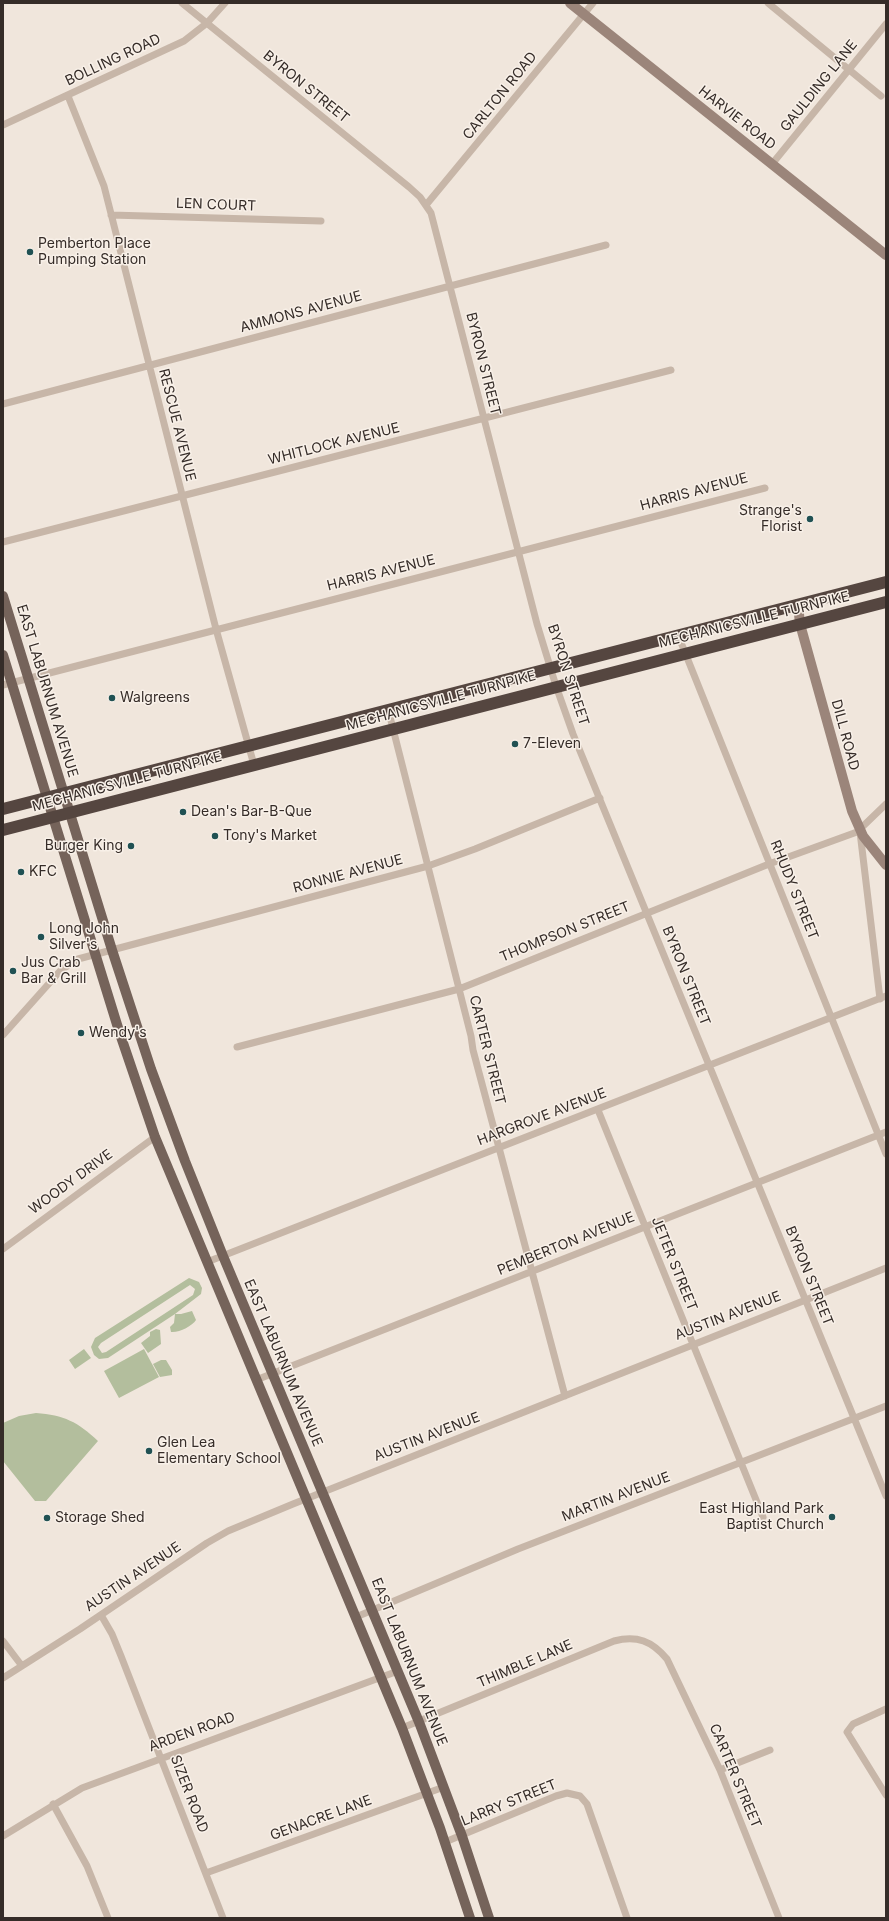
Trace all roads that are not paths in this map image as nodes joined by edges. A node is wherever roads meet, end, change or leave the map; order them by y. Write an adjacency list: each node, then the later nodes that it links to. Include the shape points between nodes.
1 (182, 3): 7 (street, BYRON STREET)
2 (225, 3): 7 (street, BOLLING ROAD)
3 (570, 3): 6 (street, HARVIE ROAD)
4 (593, 3): 6 (street, CARLTON ROAD)
5 (768, 3): 9 (street)
6 (584, 14): 13 (street, HARVIE ROAD); 14 (street, CARLTON ROAD)
7 (207, 23): 10 (street, BOLLING ROAD, via 184,41); 14 (street, BYRON STREET, via 409,187)
8 (886, 24): 9 (street, GAULDING LANE)
9 (850, 69): 11 (street); 13 (street, GAULDING LANE)
10 (68, 96): 12 (street, BOLLING ROAD); 15 (street, RESCUE AVENUE, via 104,186)
11 (881, 96)
12 (3, 125)
13 (772, 164): 18 (street, HARVIE ROAD)
14 (426, 205): 19 (street, BYRON STREET, via 431,213)
15 (111, 215): 16 (street, LEN COURT); 20 (street, RESCUE AVENUE)
16 (321, 221)
17 (606, 245): 19 (street, AMMONS AVENUE)
18 (886, 256)
19 (450, 287): 20 (street, AMMONS AVENUE); 23 (street, BYRON STREET)
20 (148, 365): 22 (street, AMMONS AVENUE); 25 (street, RESCUE AVENUE)
21 (671, 370): 23 (street, WHITLOCK AVENUE)
22 (3, 404)
23 (484, 418): 25 (street, WHITLOCK AVENUE); 27 (street, BYRON STREET)
24 (765, 488): 27 (street, HARRIS AVENUE)
25 (182, 496): 26 (street, WHITLOCK AVENUE); 33 (street, RESCUE AVENUE)
26 (3, 542)
27 (519, 551): 33 (street, HARRIS AVENUE); 37 (street, BYRON STREET)
28 (886, 582): 31 (highway, MECHANICSVILLE TURNPIKE)
29 (3, 596): 38 (main road, EAST LABURNUM AVENUE)
30 (886, 602): 32 (highway, MECHANICSVILLE TURNPIKE)
31 (798, 604): 32 (street, DILL ROAD); 34 (highway, MECHANICSVILLE TURNPIKE)
32 (800, 624): 35 (highway, MECHANICSVILLE TURNPIKE); 53 (street, DILL ROAD, via 845,789)
33 (216, 629): 38 (street, HARRIS AVENUE); 43 (street, RESCUE AVENUE)
34 (678, 635): 35 (street, RHUDY STREET); 37 (highway, MECHANICSVILLE TURNPIKE)
35 (685, 654): 40 (highway, MECHANICSVILLE TURNPIKE); 54 (street, RHUDY STREET)
36 (3, 655): 39 (main road)
37 (550, 668): 40 (street, BYRON STREET); 41 (highway, MECHANICSVILLE TURNPIKE)
38 (28, 678): 39 (street, HARRIS AVENUE); 45 (main road, EAST LABURNUM AVENUE)
39 (7, 683): 46 (main road, via 25,725)
40 (556, 686): 42 (highway, MECHANICSVILLE TURNPIKE); 47 (street, BYRON STREET)
41 (388, 709): 42 (street, CARTER STREET); 43 (highway, MECHANICSVILLE TURNPIKE)
42 (393, 729): 44 (highway, MECHANICSVILLE TURNPIKE); 56 (street, CARTER STREET)
43 (248, 746): 44 (street, RESCUE AVENUE); 45 (highway, MECHANICSVILLE TURNPIKE)
44 (254, 765): 50 (highway, MECHANICSVILLE TURNPIKE)
45 (64, 794): 46 (highway, MECHANICSVILLE TURNPIKE); 50 (main road, EAST LABURNUM AVENUE)
46 (47, 798): 49 (highway, MECHANICSVILLE TURNPIKE); 51 (main road)
47 (600, 798): 56 (street, RONNIE AVENUE); 57 (street, BYRON STREET)
48 (886, 804): 53 (street, THOMPSON STREET)
49 (3, 810)
50 (70, 813): 51 (highway, MECHANICSVILLE TURNPIKE); 58 (main road, EAST LABURNUM AVENUE)
51 (52, 817): 52 (highway, MECHANICSVILLE TURNPIKE); 59 (main road)
52 (3, 830)
53 (860, 830): 54 (street, THOMPSON STREET); 55 (street, DILL ROAD); 61 (street)
54 (769, 864): 57 (street, THOMPSON STREET); 62 (street, RHUDY STREET)
55 (886, 865)
56 (428, 866): 58 (street, RONNIE AVENUE); 60 (street, CARTER STREET)
57 (647, 912): 60 (street, THOMPSON STREET); 65 (street, BYRON STREET)
58 (112, 950): 59 (street, RONNIE AVENUE); 75 (main road, EAST LABURNUM AVENUE, via 151,1069)
59 (95, 954): 63 (street, RONNIE AVENUE, via 78,959 61,970); 69 (main road, via 130,1068)
60 (459, 989): 64 (street, THOMPSON STREET); 70 (street, CARTER STREET)
61 (883, 997): 62 (street, HARGROVE AVENUE)
62 (831, 1018): 65 (street, HARGROVE AVENUE); 68 (street, RHUDY STREET)
63 (3, 1035)
64 (237, 1047)
65 (709, 1066): 66 (street, HARGROVE AVENUE); 72 (street, BYRON STREET)
66 (598, 1110): 70 (street, HARGROVE AVENUE); 73 (street, JETER STREET)
67 (886, 1132): 68 (street, PEMBERTON AVENUE)
68 (879, 1135): 71 (street, RHUDY STREET); 72 (street, PEMBERTON AVENUE)
69 (155, 1137): 74 (street, WOODY DRIVE); 76 (main road)
70 (499, 1148): 75 (street, HARGROVE AVENUE); 78 (street, CARTER STREET)
71 (886, 1154)
72 (756, 1182): 73 (street, PEMBERTON AVENUE); 79 (street, BYRON STREET)
73 (645, 1226): 78 (street, PEMBERTON AVENUE); 80 (street, JETER STREET)
74 (3, 1249)
75 (224, 1256): 76 (street, HARGROVE AVENUE); 81 (main road, EAST LABURNUM AVENUE)
76 (207, 1262): 82 (main road)
77 (886, 1268): 79 (street, AUSTIN AVENUE)
78 (532, 1271): 81 (street, PEMBERTON AVENUE); 83 (street, CARTER STREET)
79 (804, 1300): 80 (street, AUSTIN AVENUE); 85 (street, BYRON STREET)
80 (692, 1344): 83 (street, AUSTIN AVENUE); 86 (street, JETER STREET)
81 (272, 1373): 82 (street, PEMBERTON AVENUE); 87 (main road, EAST LABURNUM AVENUE)
82 (256, 1380): 89 (main road)
83 (565, 1396): 87 (street, AUSTIN AVENUE)
84 (886, 1406): 85 (street, MARTIN AVENUE)
85 (853, 1418): 86 (street, MARTIN AVENUE); 88 (street, BYRON STREET)
86 (741, 1463): 90 (street, JETER STREET); 91 (street, MARTIN AVENUE, via 518,1549)
87 (322, 1492): 89 (street, AUSTIN AVENUE); 91 (main road, EAST LABURNUM AVENUE)
88 (886, 1496)
89 (306, 1499): 92 (street, AUSTIN AVENUE, via 258,1518 207,1543); 93 (main road)
90 (763, 1517)
91 (373, 1610): 93 (street, MARTIN AVENUE); 97 (main road, EAST LABURNUM AVENUE)
92 (101, 1615): 96 (street, AUSTIN AVENUE); 104 (street, SIZER ROAD, via 115,1641)
93 (356, 1617): 98 (main road)
94 (3, 1641): 96 (street)
95 (659, 1649): 101 (street, THIMBLE LANE, via 635,1638 614,1641); 105 (street, CARTER STREET, via 667,1659)
96 (22, 1666): 99 (street, AUSTIN AVENUE)
97 (398, 1671): 98 (street, ARDEN ROAD); 101 (main road, EAST LABURNUM AVENUE)
98 (381, 1677): 102 (main road); 104 (street, ARDEN ROAD)
99 (3, 1678)
100 (886, 1709): 108 (street, via 853,1724 848,1729 848,1734)
101 (419, 1722): 102 (street, THIMBLE LANE); 106 (main road, EAST LABURNUM AVENUE)
102 (402, 1728): 107 (main road)
103 (770, 1750): 105 (street)
104 (161, 1757): 109 (street, ARDEN ROAD, via 82,1788); 113 (street, SIZER ROAD)
105 (720, 1770): 119 (street, CARTER STREET)
106 (444, 1787): 107 (street, GENACRE LANE); 111 (main road, EAST LABURNUM AVENUE)
107 (427, 1793): 112 (main road); 113 (street, GENACRE LANE)
108 (886, 1794)
109 (53, 1804): 110 (street, ARDEN ROAD); 114 (street, via 87,1866)
110 (3, 1836)
111 (462, 1836): 112 (street, LARRY STREET); 117 (main road, EAST LABURNUM AVENUE); 118 (street, LARRY STREET, via 556,1796 574,1793 587,1804)
112 (445, 1842): 116 (main road)
113 (206, 1873): 115 (street, SIZER ROAD)
114 (108, 1918)
115 (224, 1918)
116 (470, 1918)
117 (488, 1918)
118 (628, 1918)
119 (779, 1918)

